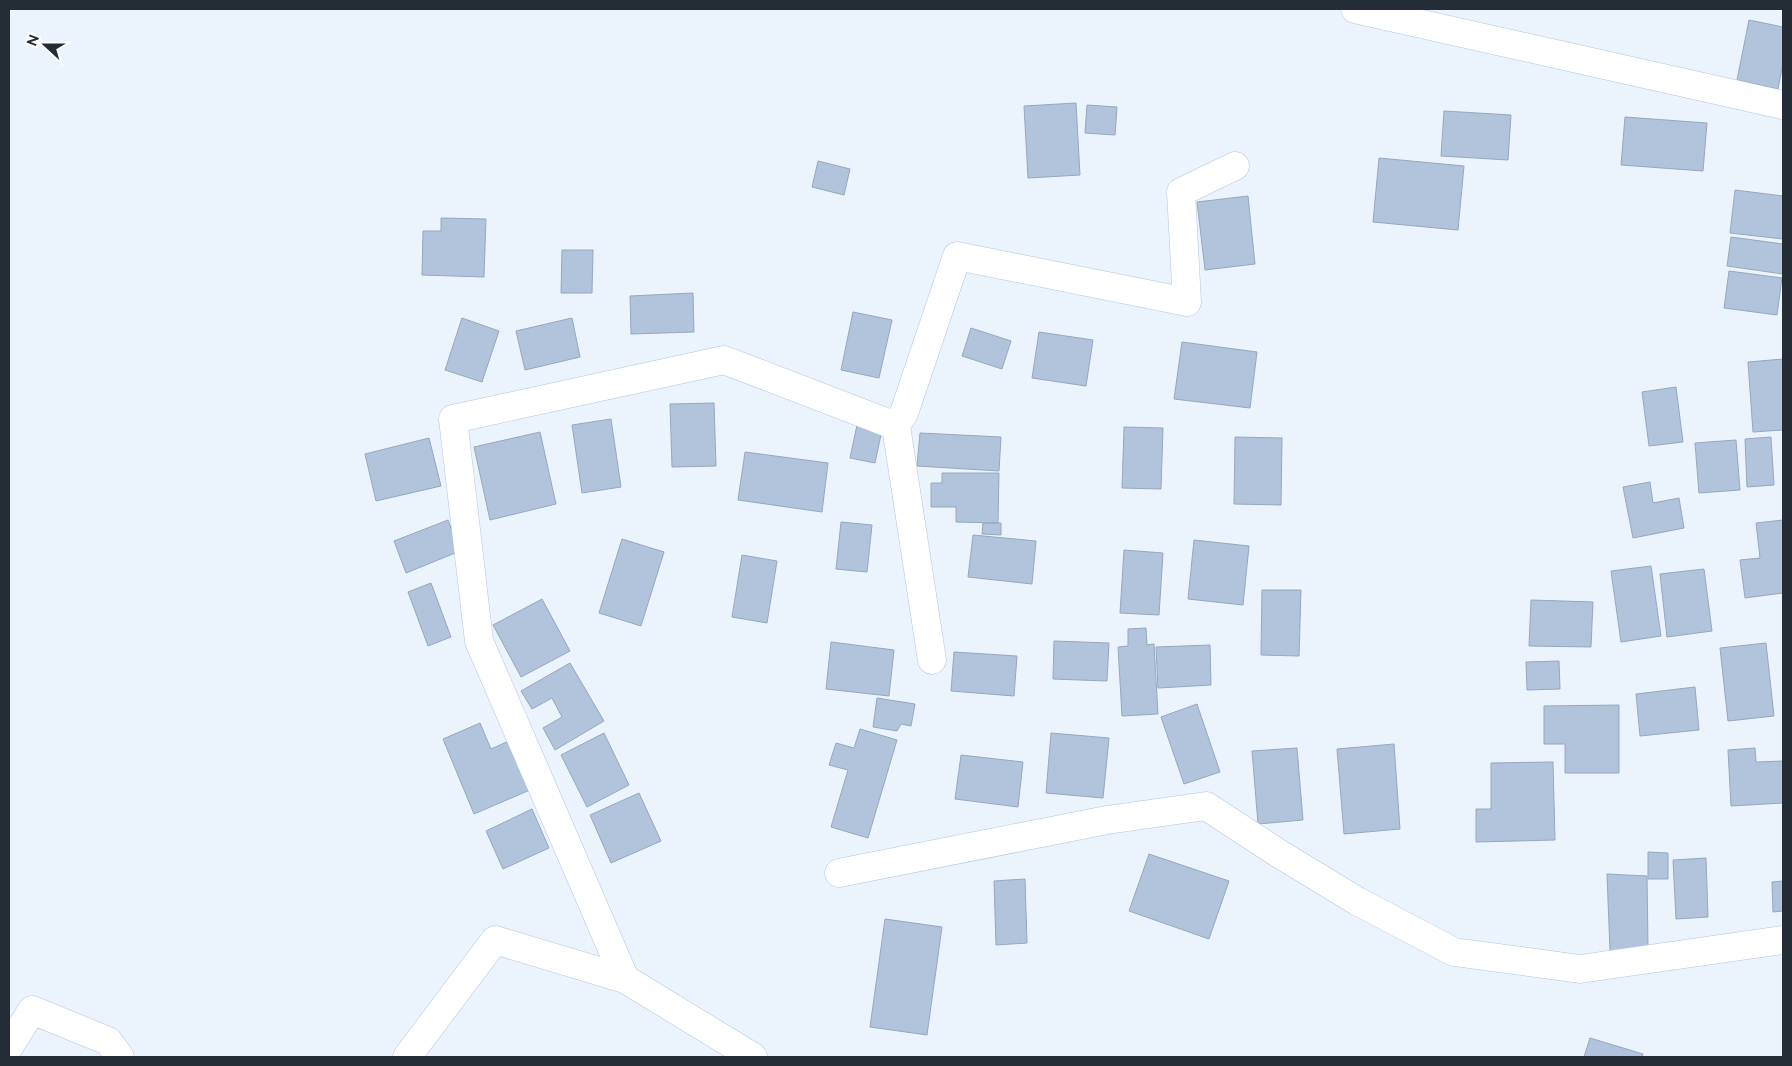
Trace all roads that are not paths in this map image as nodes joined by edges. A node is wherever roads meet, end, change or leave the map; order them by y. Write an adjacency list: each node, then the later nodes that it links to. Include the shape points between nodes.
1 (1355, 9): 2 (street)
2 (1783, 104)
3 (1235, 166): 4 (street, via 1181,192 1187,302 958,256 904,413)
4 (896, 426): 5 (street); 8 (street, via 724,360 453,418 479,641)
5 (932, 660)
6 (839, 873): 7 (street, via 1107,820 1206,806 1357,901 1454,952 1580,969)
7 (1783, 940)
8 (625, 979): 11 (street, via 495,940); 12 (street)
9 (9, 1048): 10 (street, via 32,1010 108,1042)
10 (120, 1057)
11 (407, 1057)
12 (752, 1057)

